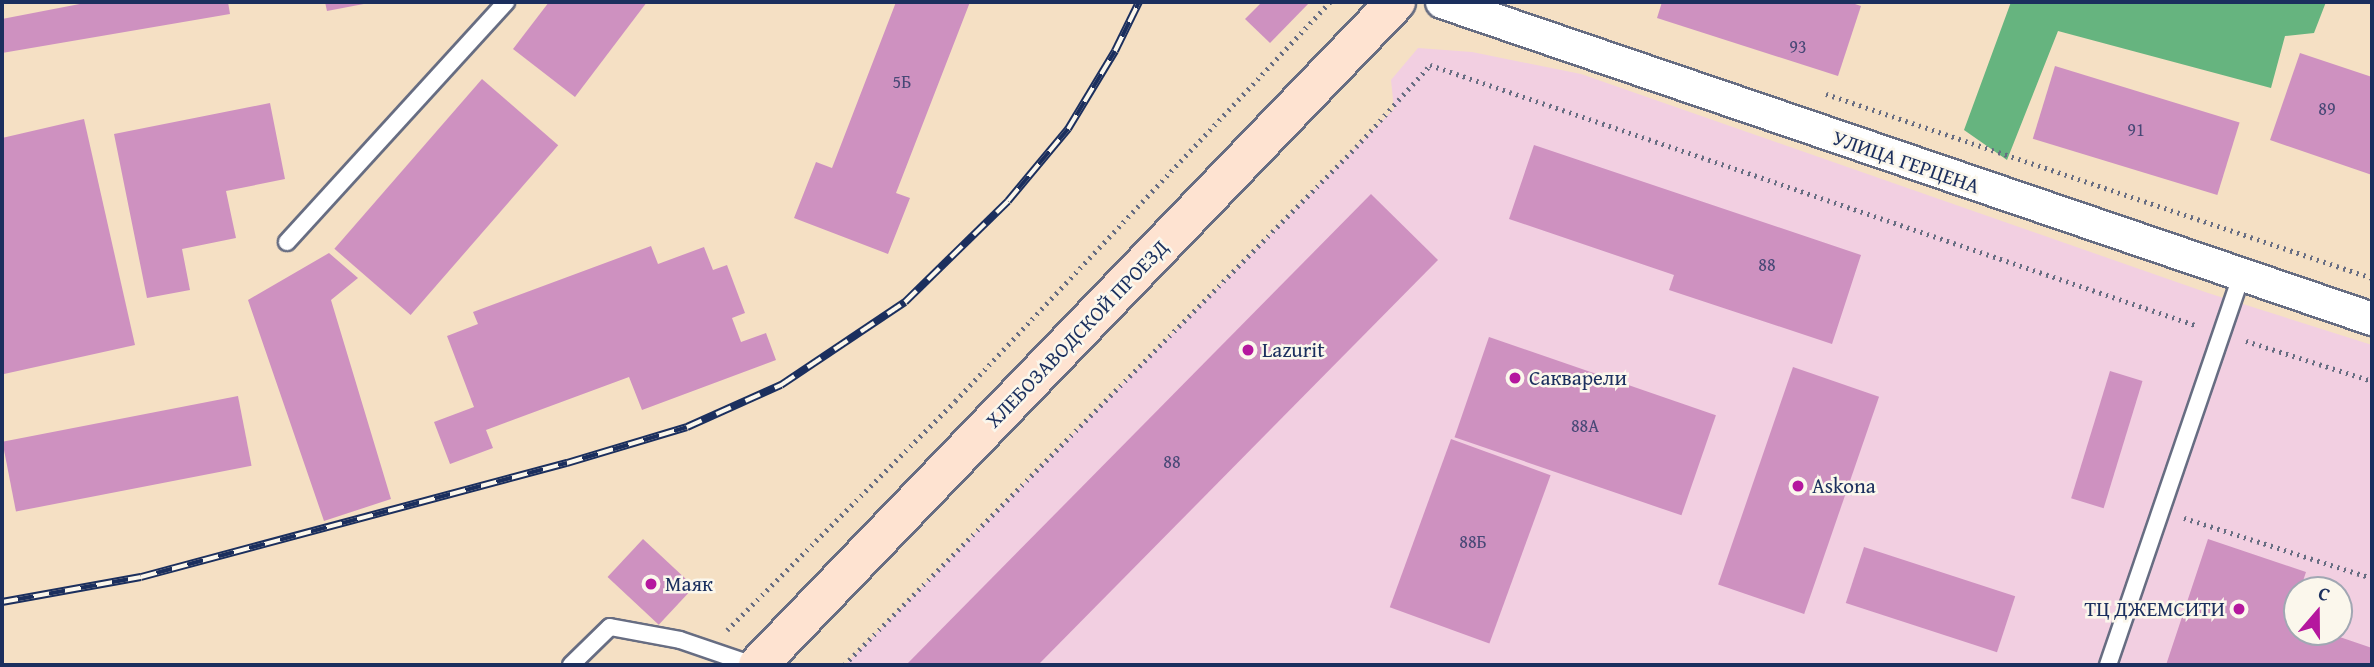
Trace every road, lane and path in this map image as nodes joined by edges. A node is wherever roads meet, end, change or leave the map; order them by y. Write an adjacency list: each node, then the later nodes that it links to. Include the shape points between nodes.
1 (506, 2): 6 (lane)
2 (1330, 2): 14 (path, via 955,401)
3 (1396, 2): 16 (street, ХЛЕБОЗАВОДСКОЙ ПРОЕЗД)
4 (1442, 2): 7 (street, УЛИЦА ГЕРЦЕНА)
5 (1818, 91): 8 (path)
6 (287, 242)
7 (2241, 278): 9 (street, УЛИЦА ГЕРЦЕНА); 10 (lane)
8 (2372, 278)
9 (2372, 319)
10 (2222, 334): 11 (path); 17 (path, via 2025,271 1430,65 1356,147); 18 (lane)
11 (2372, 381)
12 (2177, 516): 13 (path)
13 (2372, 578)
14 (706, 650): 15 (lane, via 680,640 610,627); 16 (lane)
15 (571, 665)
16 (756, 665)
17 (844, 665)
18 (2108, 665)

